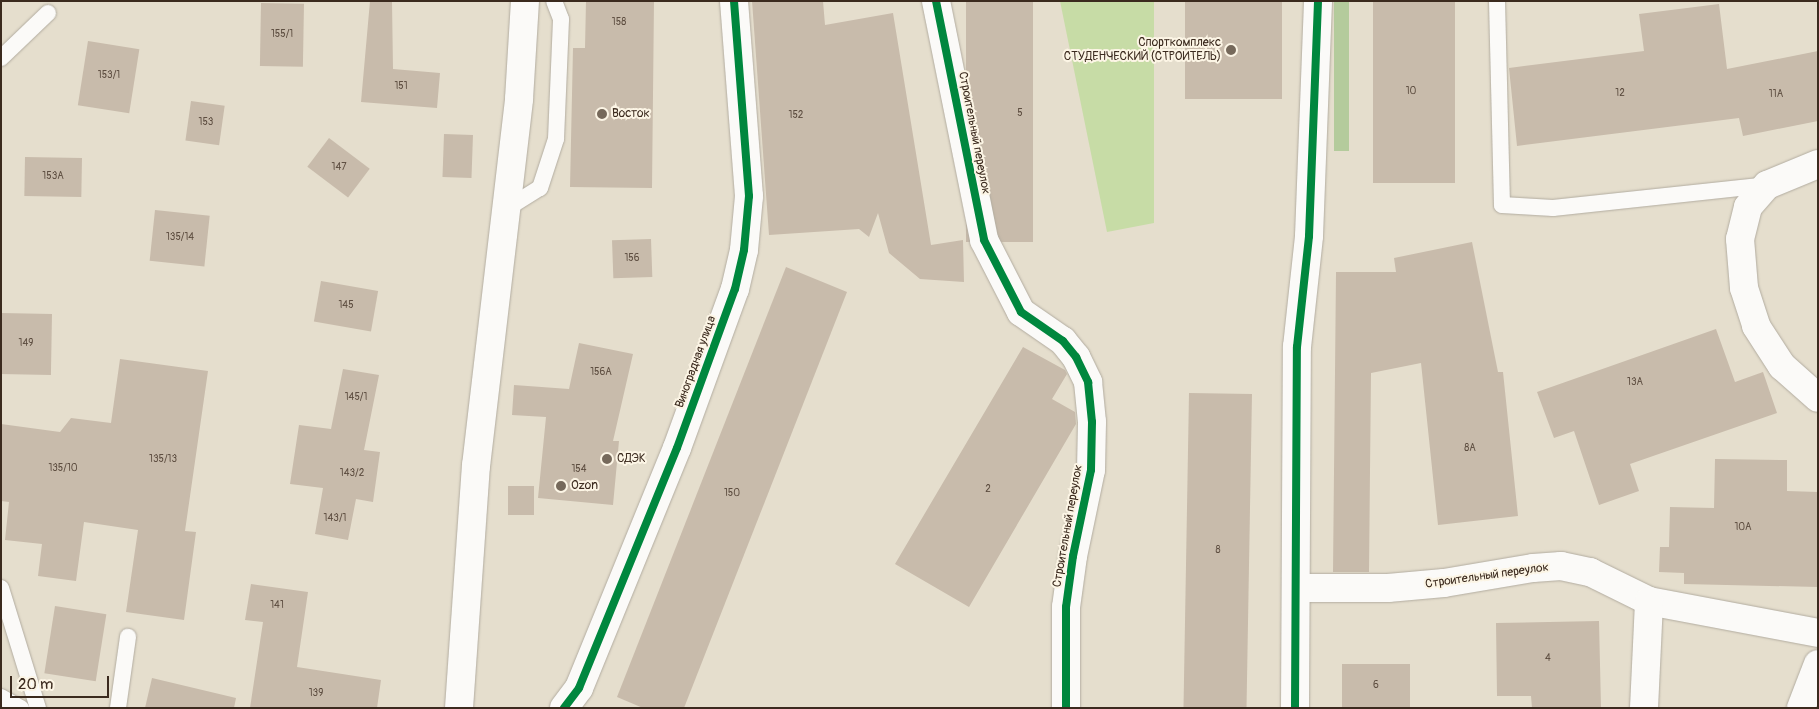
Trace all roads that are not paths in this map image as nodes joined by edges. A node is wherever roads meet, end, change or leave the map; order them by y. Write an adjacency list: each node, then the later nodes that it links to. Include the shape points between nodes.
1 (525, 1): 11 (street, via 519,98)
2 (554, 1): 11 (lane, via 562,19 556,139 540,188)
3 (734, 1): 24 (street, Виноградная улица, via 749,196 741,266 677,448 579,688)
4 (936, 1): 25 (street, Строительный переулок, via 984,240 1021,312 1063,341 1076,357 1088,382 1092,422 1091,470 1066,607)
5 (1318, 1): 14 (street, via 1309,236 1297,346)
6 (1498, 1): 10 (lane, via 1502,205 1553,208)
7 (48, 13): 8 (lane)
8 (1, 58)
9 (1818, 164): 10 (street)
10 (1767, 185): 12 (street, via 1748,207 1740,239 1744,288 1756,326 1782,366)
11 (506, 208): 23 (street, via 476,466)
12 (1818, 398)
13 (1, 588): 21 (lane)
14 (1296, 588): 15 (street, Строительный переулок, via 1388,588 1561,566 1590,572); 26 (street)
15 (1649, 601): 16 (street, Строительный переулок); 27 (street)
16 (1818, 633)
17 (128, 637): 22 (lane)
18 (1818, 664): 28 (street)
19 (1, 697): 20 (lane)
20 (21, 708)
21 (38, 708)
22 (118, 708)
23 (459, 708)
24 (564, 708)
25 (1066, 708)
26 (1295, 708)
27 (1644, 708)
28 (1801, 708)

